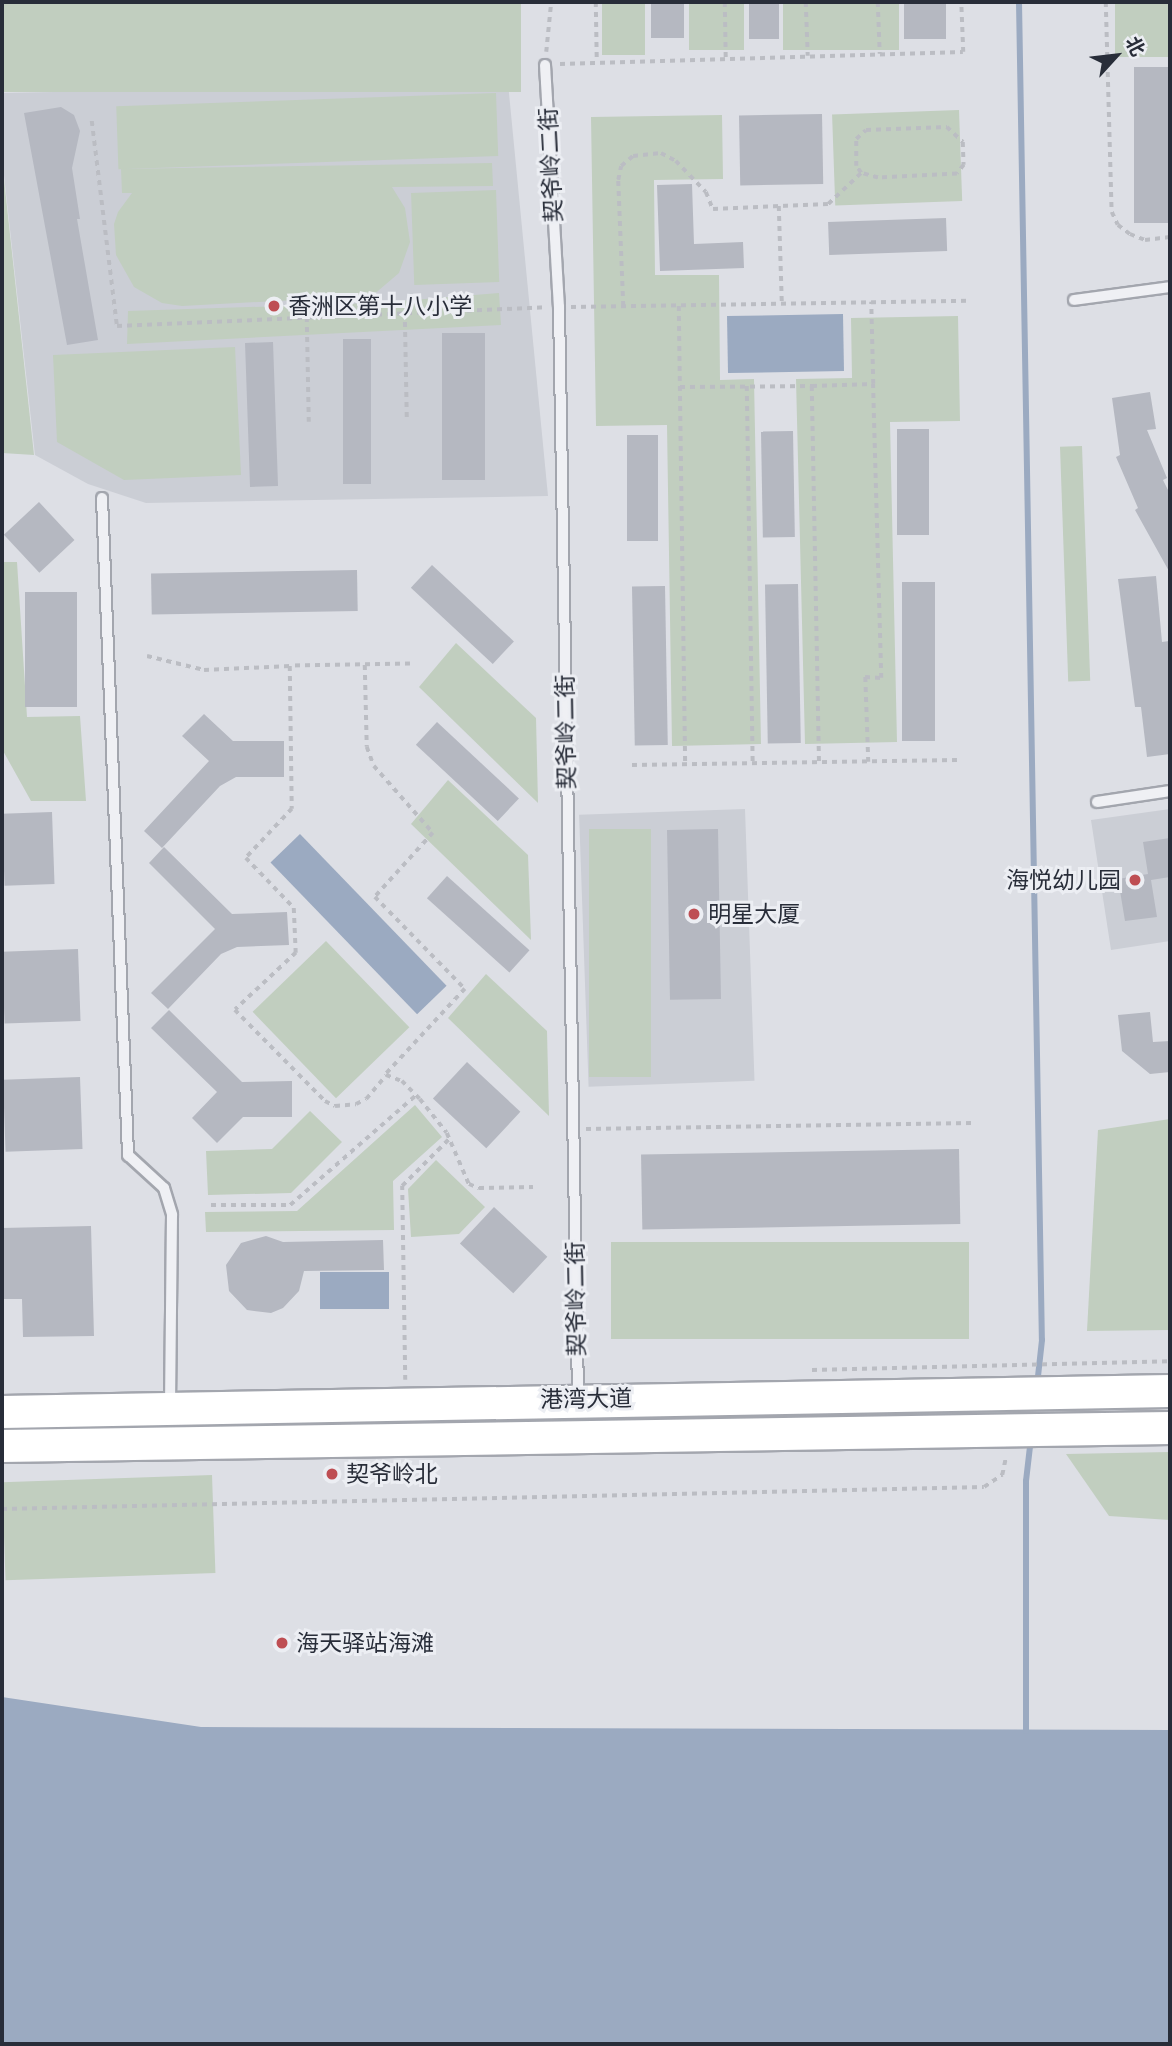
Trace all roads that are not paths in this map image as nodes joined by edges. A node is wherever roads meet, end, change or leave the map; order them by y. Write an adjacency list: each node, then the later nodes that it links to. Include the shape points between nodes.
1 (545, 65): 8 (lane, 契爷岭二街, via 559,307)
2 (1170, 287): 3 (lane)
3 (1074, 300)
4 (102, 498): 9 (lane, via 128,1156 164,1188 172,1214)
5 (1170, 791): 6 (lane)
6 (1097, 802)
7 (1170, 1391): 8 (highway, 港湾大道)
8 (578, 1399): 9 (highway, 港湾大道)
9 (170, 1409): 10 (highway, 港湾大道)
10 (2, 1412)
11 (1170, 1428): 12 (highway, 港湾大道, via 1066,1430 1006,1443)
12 (2, 1446)

